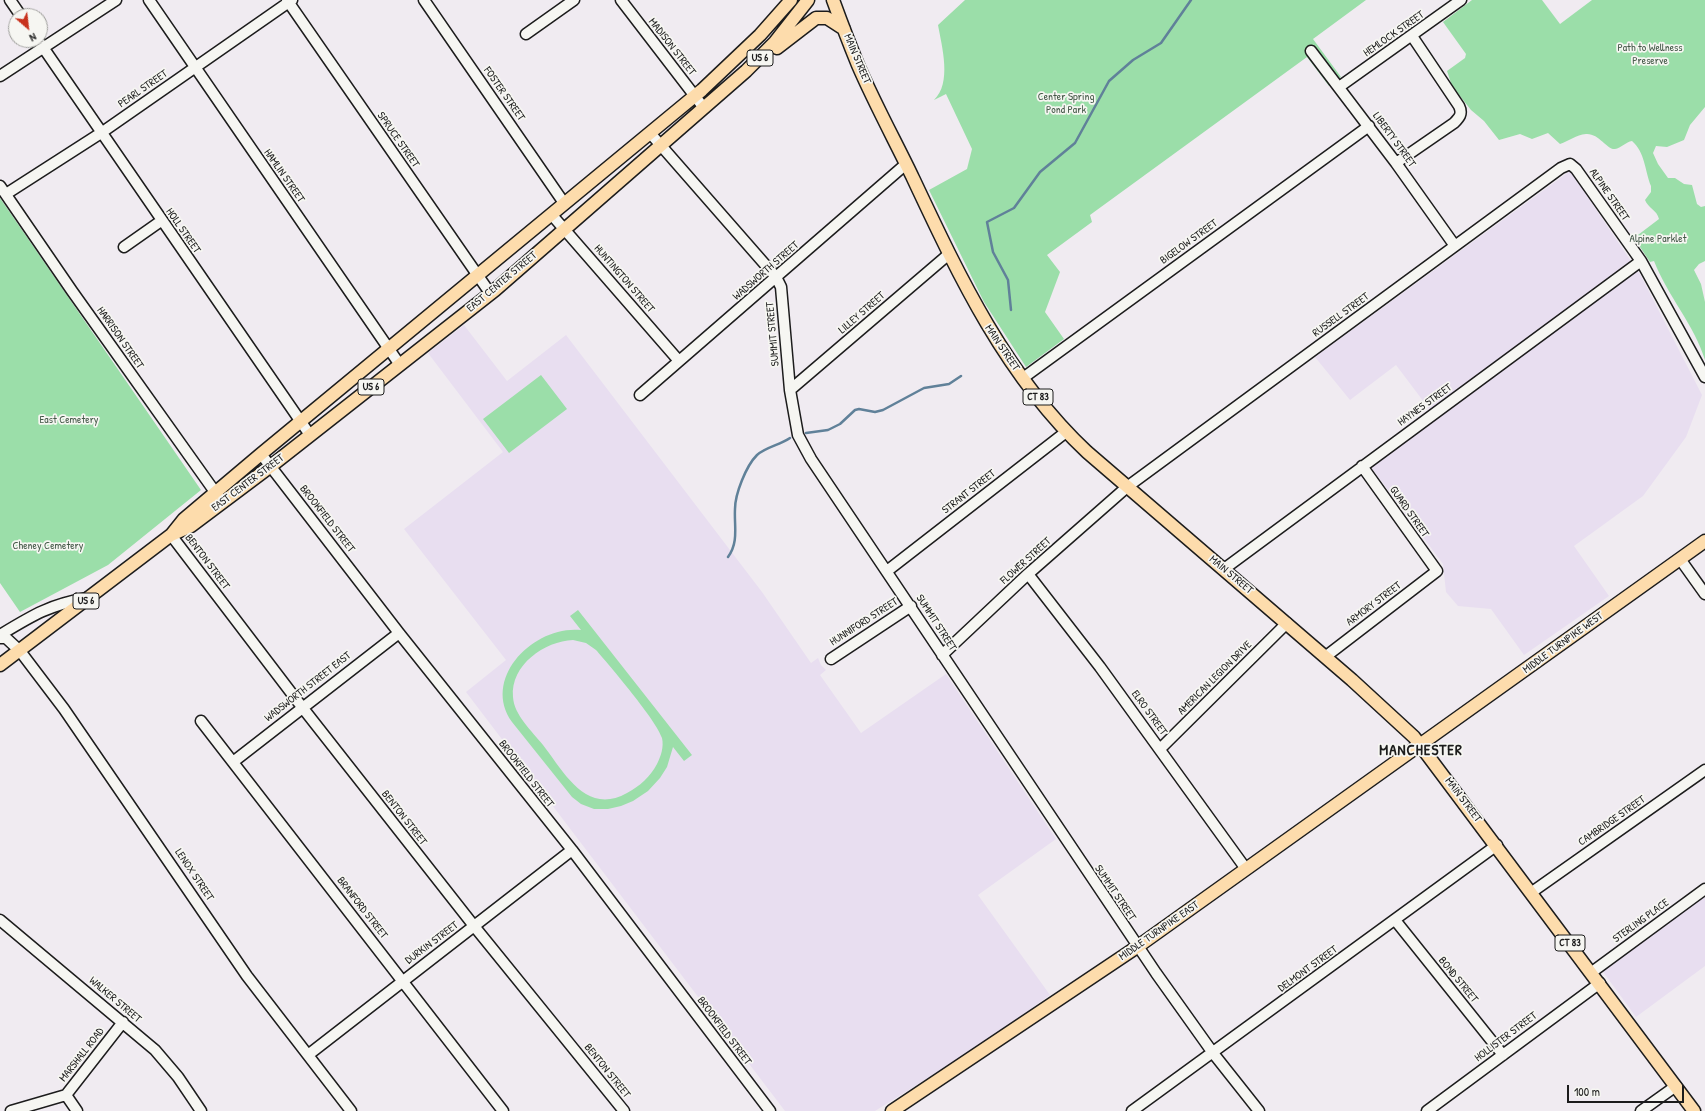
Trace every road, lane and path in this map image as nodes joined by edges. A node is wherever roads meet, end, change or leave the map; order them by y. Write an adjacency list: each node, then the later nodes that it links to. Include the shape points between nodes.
1 (116, 0): 14 (street)
2 (149, 0): 20 (street, HAMLIN STREET)
3 (424, 0): 33 (street, FOSTER STREET)
4 (574, 0): 12 (street)
5 (621, 0): 23 (street, MADISON STREET)
6 (791, 0): 15 (main road, EAST CENTER STREET / US 6)
7 (808, 0): 19 (main road, EAST CENTER STREET / US 6)
8 (833, 0): 11 (main road, MAIN STREET / CT 83)
9 (1461, 0): 13 (street, HEMLOCK STREET)
10 (289, 1): 20 (street, PEARL STREET); 41 (street, SPRUCE STREET)
11 (844, 29): 19 (main road, via 826,18 816,18); 30 (main road, MAIN STREET / CT 83, via 859,68)
12 (526, 34)
13 (1412, 36): 22 (street, HEMLOCK STREET); 29 (street, via 1459,106 1461,114 1454,123)
14 (48, 39)
15 (748, 46): 19 (main road); 23 (main road, EAST CENTER STREET / US 6)
16 (35, 48): 21 (street)
17 (43, 48): 27 (street, HOLL STREET)
18 (1311, 51): 22 (street, LIBERTY STREET)
19 (760, 58): 24 (main road, EAST CENTER STREET / US 6)
20 (195, 68): 27 (street, PEARL STREET); 44 (street, HAMLIN STREET)
21 (0, 76)
22 (1339, 88): 25 (street, LIBERTY STREET)
23 (695, 96): 24 (street, MADISON STREET); 26 (main road, EAST CENTER STREET / US 6)
24 (704, 108): 28 (main road, EAST CENTER STREET / US 6)
25 (1369, 126): 29 (street, LIBERTY STREET); 48 (street, BIGELOW STREET)
26 (650, 133): 28 (street, SUMMIT STREET); 33 (main road, EAST CENTER STREET / US 6)
27 (101, 134): 32 (street, PEARL STREET); 35 (street, HOLL STREET)
28 (661, 146): 36 (main road, EAST CENTER STREET / US 6); 42 (street, SUMMIT STREET)
29 (1396, 163): 37 (street, LIBERTY STREET)
30 (906, 164): 39 (main road, MAIN STREET / CT 83); 42 (street, WADSWORTH STREET)
31 (1570, 164): 37 (street, RUSSELL STREET); 40 (street, ALPINE STREET)
32 (3, 190): 58 (street, HARRISON STREET)
33 (564, 203): 34 (main road, EAST CENTER STREET / US 6)
34 (551, 214): 36 (street, HUNTINGTON STREET); 41 (main road, EAST CENTER STREET / US 6)
35 (161, 221): 38 (street); 51 (street, HOLL STREET)
36 (564, 230): 43 (main road, EAST CENTER STREET / US 6); 45 (street, HUNTINGTON STREET)
37 (1455, 246): 57 (street, RUSSELL STREET)
38 (124, 247)
39 (949, 254): 48 (main road, MAIN STREET / CT 83, via 987,327); 49 (street, LILLEY STREET)
40 (1641, 261): 47 (street, ALPINE STREET); 56 (street, HAYNES STREET)
41 (478, 275): 43 (street, SPRUCE STREET); 44 (main road, EAST CENTER STREET / US 6)
42 (776, 278): 45 (street, WADSWORTH STREET); 49 (street, SUMMIT STREET, via 781,287)
43 (490, 293): 46 (main road, EAST CENTER STREET / US 6)
44 (389, 348): 46 (street, HAMLIN STREET); 51 (main road, EAST CENTER STREET / US 6)
45 (679, 361): 50 (street, WADSWORTH STREET)
46 (400, 365): 53 (main road, EAST CENTER STREET / US 6)
47 (1705, 377)
48 (1023, 378): 52 (main road, MAIN STREET / CT 83)
49 (790, 390): 63 (street, SUMMIT STREET, via 799,437 811,459)
50 (640, 395)
51 (301, 421): 53 (street, HOLL STREET); 54 (main road, EAST CENTER STREET / US 6)
52 (1066, 432): 57 (main road, MAIN STREET / CT 83); 63 (street, STRANT STREET)
53 (310, 435): 55 (main road, EAST CENTER STREET / US 6)
54 (261, 454): 55 (street, BROOKFIELD STREET); 58 (main road, EAST CENTER STREET / US 6)
55 (270, 466): 58 (main road, EAST CENTER STREET / US 6); 70 (street, BROOKFIELD STREET)
56 (1362, 466): 62 (street, HAYNES STREET); 64 (street, GUARD STREET)
57 (1127, 487): 62 (main road, MAIN STREET / CT 83); 65 (street, FLOWER STREET)
58 (219, 497): 59 (main road, EAST CENTER STREET / US 6, via 191,526)
59 (172, 535): 67 (main road, EAST CENTER STREET / US 6); 78 (street, BENTON STREET)
60 (1705, 541): 61 (main road, MIDDLE TURNPIKE WEST)
61 (1680, 559): 66 (street); 80 (main road, MIDDLE TURNPIKE WEST)
62 (1224, 569): 69 (main road, MAIN STREET / CT 83)
63 (887, 571): 68 (street, SUMMIT STREET)
64 (1437, 571): 75 (street, ARMORY STREET)
65 (1028, 574): 74 (street, FLOWER STREET); 81 (street, ELRO STREET)
66 (1705, 594)
67 (91, 598): 71 (street, via 51,606); 73 (main road, EAST CENTER STREET / US 6)
68 (911, 606): 74 (street, SUMMIT STREET); 76 (street, HUNNIFORD STREET)
69 (1287, 624): 75 (main road, MAIN STREET / CT 83); 81 (street, AMERICAN LEGION DRIVE)
70 (399, 633): 78 (street, WADSWORTH STREET EAST); 85 (street, BROOKFIELD STREET)
71 (0, 635)
72 (0, 638): 73 (street, LENOX STREET, via 6,638)
73 (20, 651): 77 (main road, EAST CENTER STREET / US 6); 98 (street, LENOX STREET, via 64,710 247,976)
74 (942, 655): 92 (street, SUMMIT STREET)
75 (1325, 657): 80 (main road, MAIN STREET / CT 83, via 1393,716)
76 (830, 659)
77 (0, 665)
78 (302, 707): 82 (street, WADSWORTH STREET EAST); 91 (street, BENTON STREET)
79 (201, 721): 82 (street, BRANFORD STREET)
80 (1421, 745): 84 (main road, MAIN STREET / CT 83); 86 (main road, MIDDLE TURNPIKE EAST)
81 (1160, 749): 86 (street, ELRO STREET)
82 (233, 762): 94 (street, BRANFORD STREET)
83 (1705, 770): 88 (street, CAMBRIDGE STREET)
84 (1497, 845): 88 (main road, MAIN STREET / CT 83); 90 (street, DELMONT STREET)
85 (572, 850): 91 (street, DURKIN STREET); 108 (street, BROOKFIELD STREET)
86 (1246, 869): 92 (main road, MIDDLE TURNPIKE EAST)
87 (1705, 889): 93 (street, STERLING PLACE)
88 (1532, 892): 93 (main road, MAIN STREET / CT 83)
89 (0, 920): 96 (street, WALKER STREET)
90 (1395, 920): 97 (street, DELMONT STREET); 99 (street, BOND STREET)
91 (474, 926): 94 (street, DURKIN STREET); 107 (street, BENTON STREET)
92 (1137, 947): 97 (street, SUMMIT STREET); 109 (main road, MIDDLE TURNPIKE EAST)
93 (1592, 972): 95 (main road, MAIN STREET / CT 83)
94 (403, 980): 98 (street, DURKIN STREET); 106 (street, BRANFORD STREET)
95 (1600, 983): 99 (street, HOLLISTER STREET); 100 (main road, MAIN STREET / CT 83)
96 (123, 1022): 101 (street, MARSHALL ROAD); 104 (street, WALKER STREET, via 156,1050)
97 (1213, 1054): 110 (street, DELMONT STREET); 111 (street, SUMMIT STREET)
98 (308, 1055): 105 (street, LENOX STREET)
99 (1503, 1055): 112 (street, HOLLISTER STREET)
100 (1676, 1086): 113 (street); 114 (main road, MAIN STREET / CT 83)
101 (66, 1095): 102 (street, MARSHALL ROAD); 103 (street)
102 (11, 1111)
103 (77, 1111)
104 (201, 1111)
105 (351, 1111)
106 (503, 1111)
107 (624, 1111)
108 (770, 1111)
109 (892, 1111)
110 (1132, 1111)
111 (1259, 1111)
112 (1427, 1111)
113 (1641, 1111)
114 (1694, 1111)

